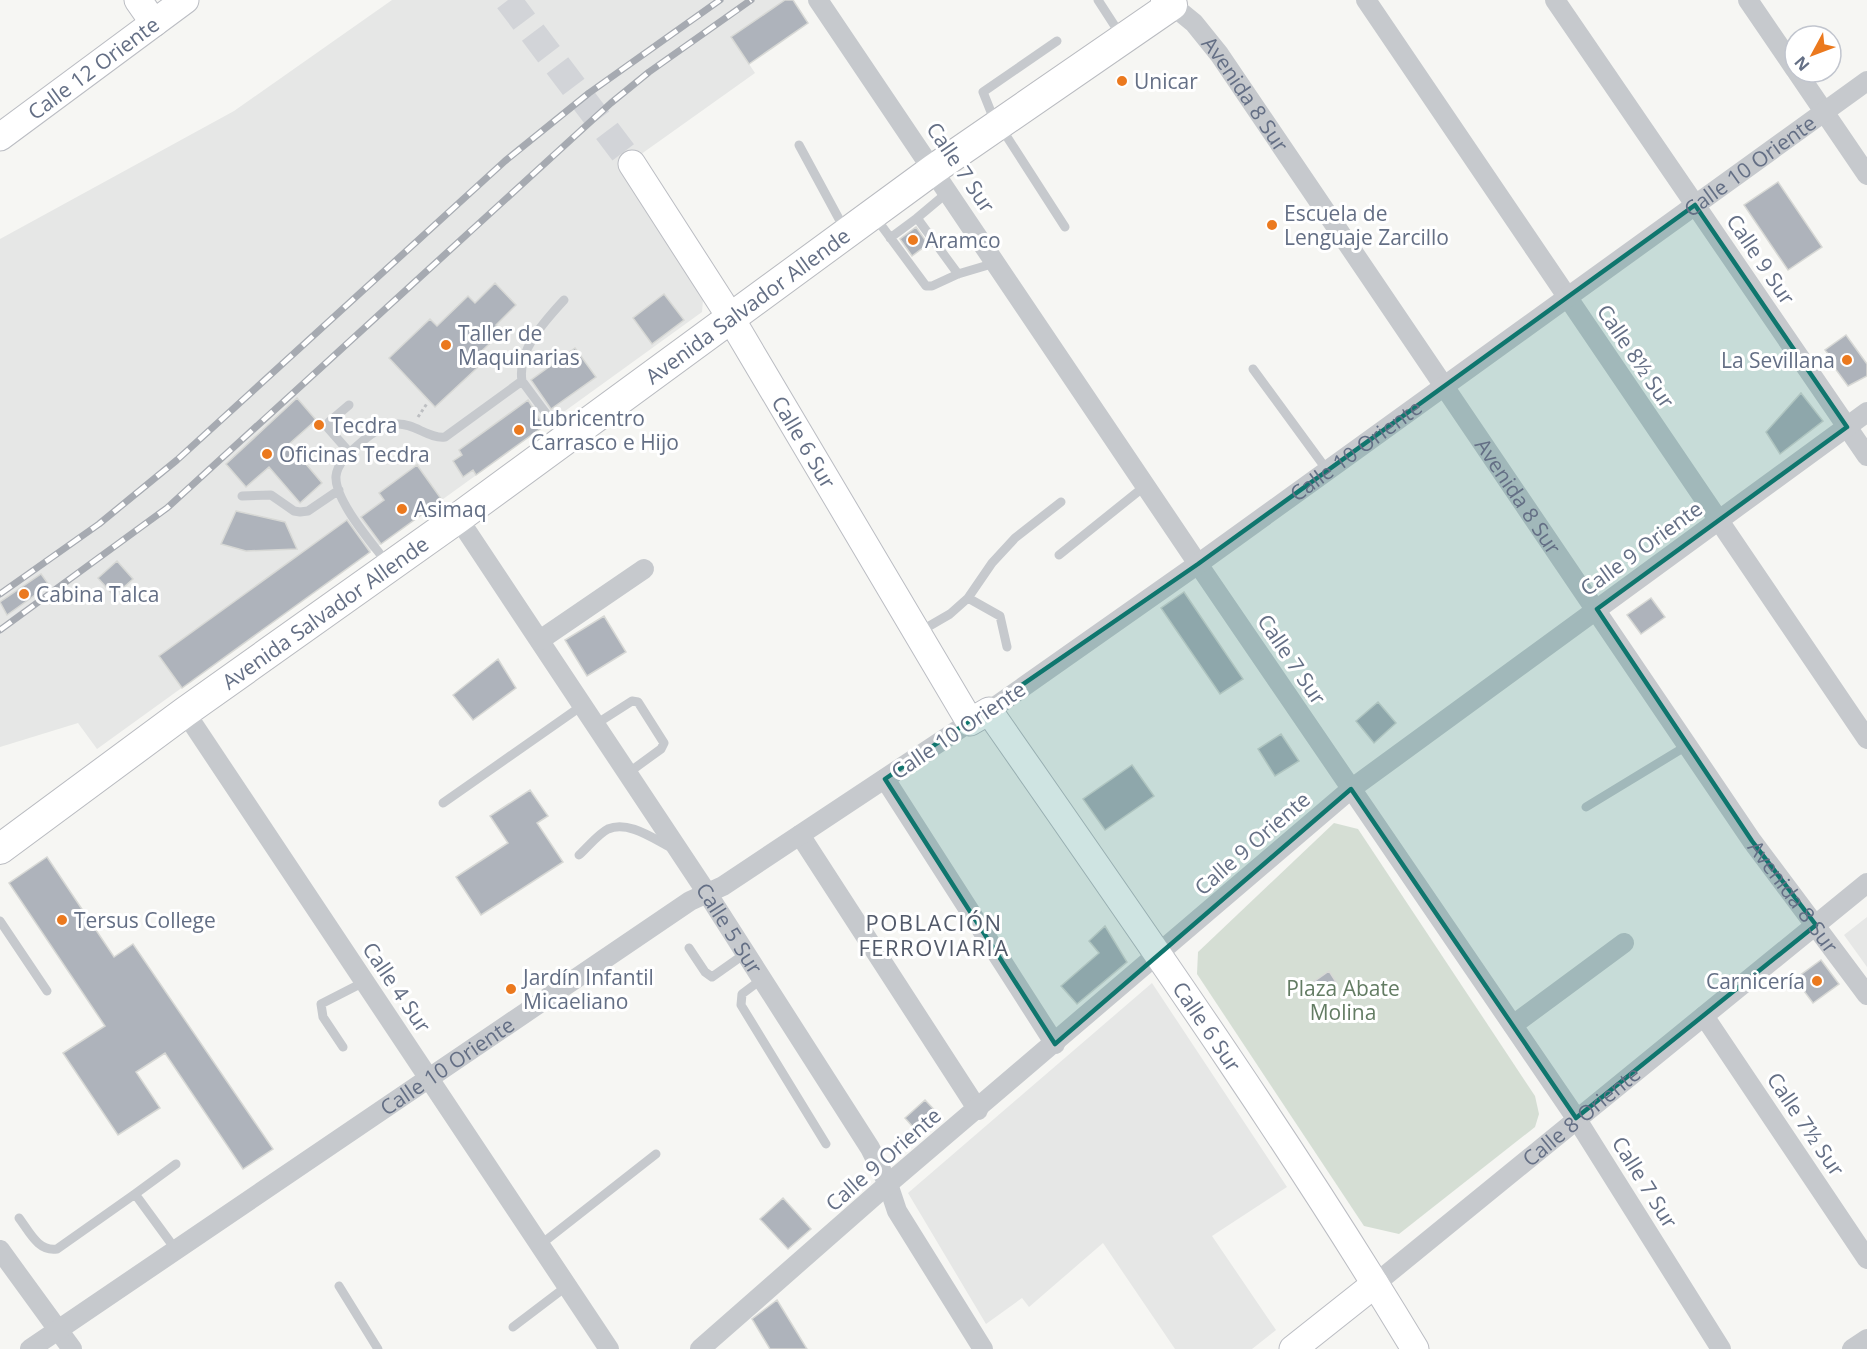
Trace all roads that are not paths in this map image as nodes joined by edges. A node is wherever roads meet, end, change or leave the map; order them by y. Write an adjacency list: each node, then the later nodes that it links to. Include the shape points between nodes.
1 (138, 0): 9 (street)
2 (185, 0): 9 (street, Calle 12 Oriente)
3 (818, 0): 21 (street, Calle 7 Sur)
4 (1098, 0): 10 (lane)
5 (1366, 0): 29 (street, Calle 8½ Sur)
6 (1555, 0): 22 (street, Calle 9 Sur)
7 (1748, 0): 12 (street)
8 (1173, 2): 10 (main road, Avenida Salvador Allende); 34 (street, Avenida 8 Sur, via 1219,54)
9 (154, 23): 17 (street, Calle 12 Oriente)
10 (1123, 39): 16 (main road, Avenida Salvador Allende)
11 (1057, 41): 16 (lane, via 983,92)
12 (1783, 51)
13 (1867, 81): 15 (street, Calle 10 Oriente)
14 (1805, 84): 15 (street)
15 (1824, 112): 20 (street); 22 (street, Calle 10 Oriente)
16 (1000, 124): 21 (main road, Avenida Salvador Allende); 25 (lane)
17 (0, 137)
18 (799, 145): 26 (lane)
19 (632, 165): 31 (street, Calle 6 Sur)
20 (1867, 175)
21 (942, 180): 23 (lane); 24 (main road, Avenida Salvador Allende); 27 (street, Calle 7 Sur)
22 (1695, 205): 29 (street, Calle 10 Oriente); 37 (street, Calle 9 Sur)
23 (917, 218): 24 (lane); 28 (lane)
24 (882, 226): 26 (main road, Avenida Salvador Allende); 28 (lane, via 926,286)
25 (1065, 227)
26 (847, 234): 31 (main road, Avenida Salvador Allende)
27 (995, 263): 28 (lane); 42 (street, Calle 7 Sur)
28 (958, 274)
29 (1567, 297): 34 (street, Calle 10 Oriente); 47 (street, Calle 8½ Sur)
30 (564, 300): 33 (lane, via 543,323 522,361)
31 (731, 320): 38 (main road, Avenida Salvador Allende); 54 (street, Calle 6 Sur)
32 (1253, 369): 41 (lane)
33 (522, 381): 38 (lane); 39 (lane, via 445,437 438,438 403,424 381,428)
34 (1443, 387): 41 (street, Calle 10 Oriente); 53 (street, Avenida 8 Sur)
35 (349, 405): 39 (lane, via 327,428)
36 (1867, 412): 37 (street, Calle 9 Oriente)
37 (1847, 427): 40 (street, Calle 9 Sur); 47 (street, Calle 9 Oriente)
38 (567, 440): 46 (main road, Avenida Salvador Allende)
39 (350, 453): 43 (lane, via 336,473)
40 (1867, 456)
41 (1327, 470): 49 (street, Calle 10 Oriente)
42 (1145, 486): 48 (lane); 49 (street, Calle 7 Sur)
43 (339, 490): 44 (lane, via 308,512 294,511 271,495); 50 (lane)
44 (242, 496)
45 (1061, 502): 52 (lane, via 1015,538)
46 (458, 518): 50 (main road, Avenida Salvador Allende); 55 (street, Calle 5 Sur)
47 (1719, 521): 53 (street, Calle 9 Oriente); 61 (street, Calle 8½ Sur)
48 (1059, 555)
49 (1198, 564): 59 (street, Calle 10 Oriente); 65 (street, Calle 7 Sur)
50 (391, 567): 58 (main road, Avenida Salvador Allende)
51 (644, 569): 55 (street)
52 (968, 598): 54 (lane, via 950,614); 56 (lane, via 1000,616)
53 (1597, 609): 62 (street, Avenida 8 Sur); 65 (street, Calle 9 Oriente)
54 (917, 633): 59 (street, Calle 6 Sur)
55 (540, 640): 57 (street, Calle 5 Sur)
56 (1007, 647)
57 (583, 705): 60 (street, Calle 5 Sur); 66 (lane)
58 (185, 712): 69 (main road, Avenida Salvador Allende); 81 (street, Calle 4 Sur)
59 (980, 717): 64 (street, Calle 10 Oriente); 79 (street, Calle 6 Sur)
60 (596, 724): 63 (street, Calle 5 Sur); 63 (lane, via 632,701 639,702 664,743 661,750)
61 (1867, 739)
62 (1688, 745): 67 (lane); 75 (street, Avenida 8 Sur, via 1752,841)
63 (628, 773): 70 (street, Calle 5 Sur)
64 (885, 779): 68 (street, Calle 10 Oriente); 86 (street)
65 (1351, 789): 79 (street, Calle 9 Oriente); 85 (street, Calle 7 Sur)
66 (442, 803)
67 (1586, 807)
68 (800, 835): 73 (street, Calle 10 Oriente); 89 (street)
69 (0, 849)
70 (680, 852): 71 (lane, via 635,830 613,828); 73 (street, Calle 5 Sur)
71 (579, 855)
72 (1867, 884): 75 (street, Calle 8 Oriente)
73 (707, 893): 78 (street, Calle 5 Sur); 88 (street, Calle 10 Oriente)
74 (0, 921): 82 (lane)
75 (1816, 925): 83 (street, Avenida 8 Sur); 84 (street, Calle 8 Oriente)
76 (1624, 943): 85 (street)
77 (689, 948): 78 (lane, via 712,977)
78 (746, 953): 80 (street, Calle 5 Sur)
79 (1158, 955): 86 (street, Calle 9 Oriente); 101 (street, Calle 6 Sur)
80 (762, 979): 91 (lane, via 742,994 741,1005); 94 (street, Calle 5 Sur, via 870,1148)
81 (364, 982): 87 (lane, via 321,1004 323,1017); 88 (street, Calle 4 Sur)
82 (47, 991)
83 (1867, 995)
84 (1704, 1016): 90 (street, Calle 8 Oriente); 100 (street, Calle 7½ Sur)
85 (1513, 1025): 90 (street, Calle 7 Sur)
86 (1055, 1044): 89 (street, Calle 9 Oriente)
87 (343, 1047)
88 (429, 1078): 97 (street, Calle 4 Sur); 99 (street, Calle 10 Oriente)
89 (978, 1110): 94 (street, Calle 9 Oriente)
90 (1576, 1118): 101 (street, Calle 8 Oriente); 115 (street, Calle 7 Sur)
91 (826, 1144)
92 (656, 1154): 97 (lane)
93 (176, 1164): 95 (lane)
94 (888, 1184): 111 (street, Calle 9 Oriente); 112 (street, Calle 5 Sur, via 897,1211)
95 (135, 1194): 96 (lane, via 51,1250 41,1246); 99 (lane)
96 (19, 1218)
97 (540, 1245): 103 (street, Calle 4 Sur)
98 (0, 1250): 105 (street)
99 (176, 1250): 105 (street, Calle 10 Oriente)
100 (1867, 1259)
101 (1375, 1284): 113 (street, Calle 8 Oriente); 114 (street, Calle 6 Sur)
102 (339, 1286): 109 (lane)
103 (567, 1286): 104 (lane); 110 (street, Calle 4 Sur)
104 (513, 1328)
105 (58, 1330): 107 (street, Calle 10 Oriente); 108 (street)
106 (1867, 1339): 116 (street)
107 (30, 1349)
108 (72, 1349)
109 (378, 1349)
110 (609, 1349)
111 (700, 1349)
112 (983, 1349)
113 (1293, 1349)
114 (1415, 1349)
115 (1721, 1349)
116 (1852, 1349)

